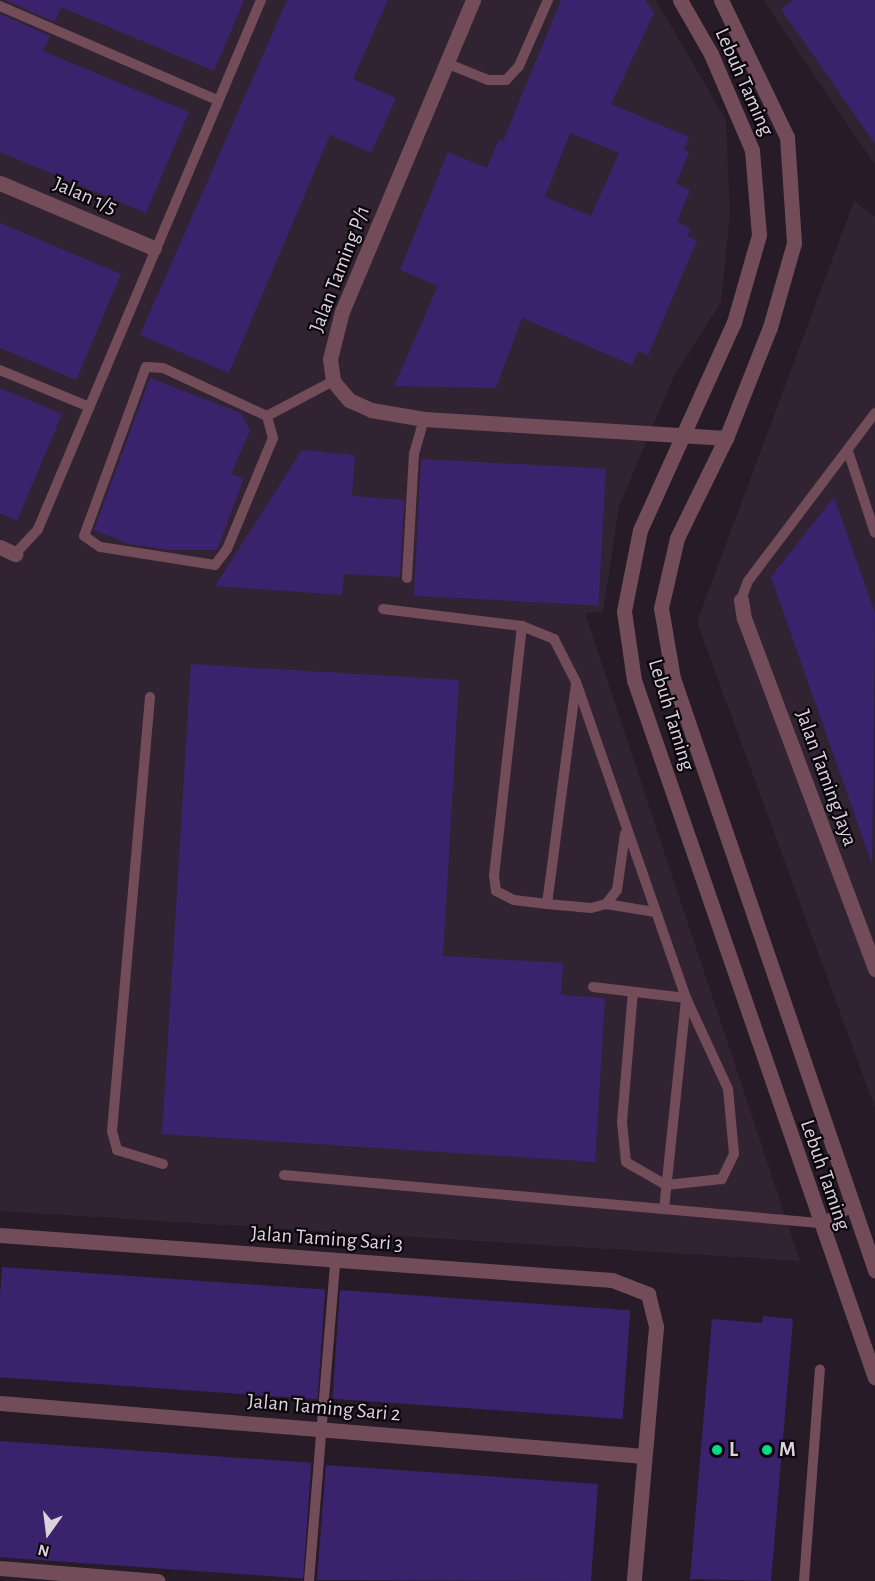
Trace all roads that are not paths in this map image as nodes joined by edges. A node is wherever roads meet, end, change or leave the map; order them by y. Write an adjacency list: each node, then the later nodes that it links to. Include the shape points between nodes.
1 (261, 0): 8 (lane)
2 (473, 0): 7 (street, Jalan Taming P/1)
3 (548, 0): 7 (lane, via 519,66 506,80 488,80)
4 (680, 0): 17 (street, Lebuh Taming, via 711,54 752,150 759,235 734,321)
5 (721, 0): 18 (street, Lebuh Taming, via 787,137 794,243 770,327)
6 (0, 6): 8 (lane)
7 (446, 63): 12 (street, Jalan Taming P/1, via 342,311 330,358)
8 (217, 100): 10 (lane)
9 (0, 183): 10 (street, Jalan 1/5)
10 (154, 248): 13 (lane)
11 (0, 370): 13 (lane)
12 (333, 381): 15 (lane); 16 (street, via 349,400 364,407)
13 (87, 406): 22 (lane, via 38,529)
14 (875, 413): 19 (lane)
15 (267, 416): 15 (lane, via 273,438 227,549 215,565 100,547 84,536 138,381 146,368 163,368)
16 (424, 419): 17 (street); 23 (lane, via 414,454)
17 (685, 436): 18 (street); 42 (street, Lebuh Taming, via 640,530 624,611 634,680)
18 (726, 438): 40 (street, Lebuh Taming, via 676,538 663,620 673,678)
19 (848, 451): 20 (lane); 24 (lane, via 747,581)
20 (875, 533)
21 (0, 547): 22 (street)
22 (15, 554)
23 (407, 578)
24 (741, 600): 33 (street, Jalan Taming Jaya, via 744,618)
25 (383, 609): 26 (lane)
26 (522, 626): 27 (lane, via 554,639); 30 (lane, via 494,875 496,891 514,900)
27 (576, 682): 29 (lane); 30 (lane)
28 (150, 697): 37 (lane, via 112,1131 117,1150)
29 (626, 830): 31 (lane, via 617,890); 32 (lane)
30 (547, 904): 31 (lane, via 591,908)
31 (606, 904): 32 (lane)
32 (655, 912): 36 (lane)
33 (875, 969)
34 (593, 987): 35 (lane)
35 (633, 992): 36 (lane); 39 (lane, via 621,1122 626,1162)
36 (686, 998): 39 (lane); 39 (lane, via 728,1089 734,1154 722,1179)
37 (163, 1164)
38 (285, 1175): 41 (lane)
39 (666, 1185): 41 (lane)
40 (851, 1208): 42 (lane); 45 (street, Lebuh Taming)
41 (664, 1209): 42 (lane)
42 (819, 1223): 47 (street, Lebuh Taming)
43 (0, 1235): 44 (street, Jalan Taming Sari 3)
44 (335, 1262): 49 (lane); 50 (street, Jalan Taming Sari 3, via 612,1280 648,1294 656,1327)
45 (875, 1270)
46 (820, 1370): 55 (lane)
47 (875, 1378)
48 (0, 1403): 49 (street, Jalan Taming Sari 2)
49 (321, 1429): 50 (street, Jalan Taming Sari 2); 53 (lane)
50 (644, 1456): 54 (street)
51 (0, 1568): 52 (street)
52 (157, 1581)
53 (309, 1581)
54 (634, 1581)
55 (804, 1581)

